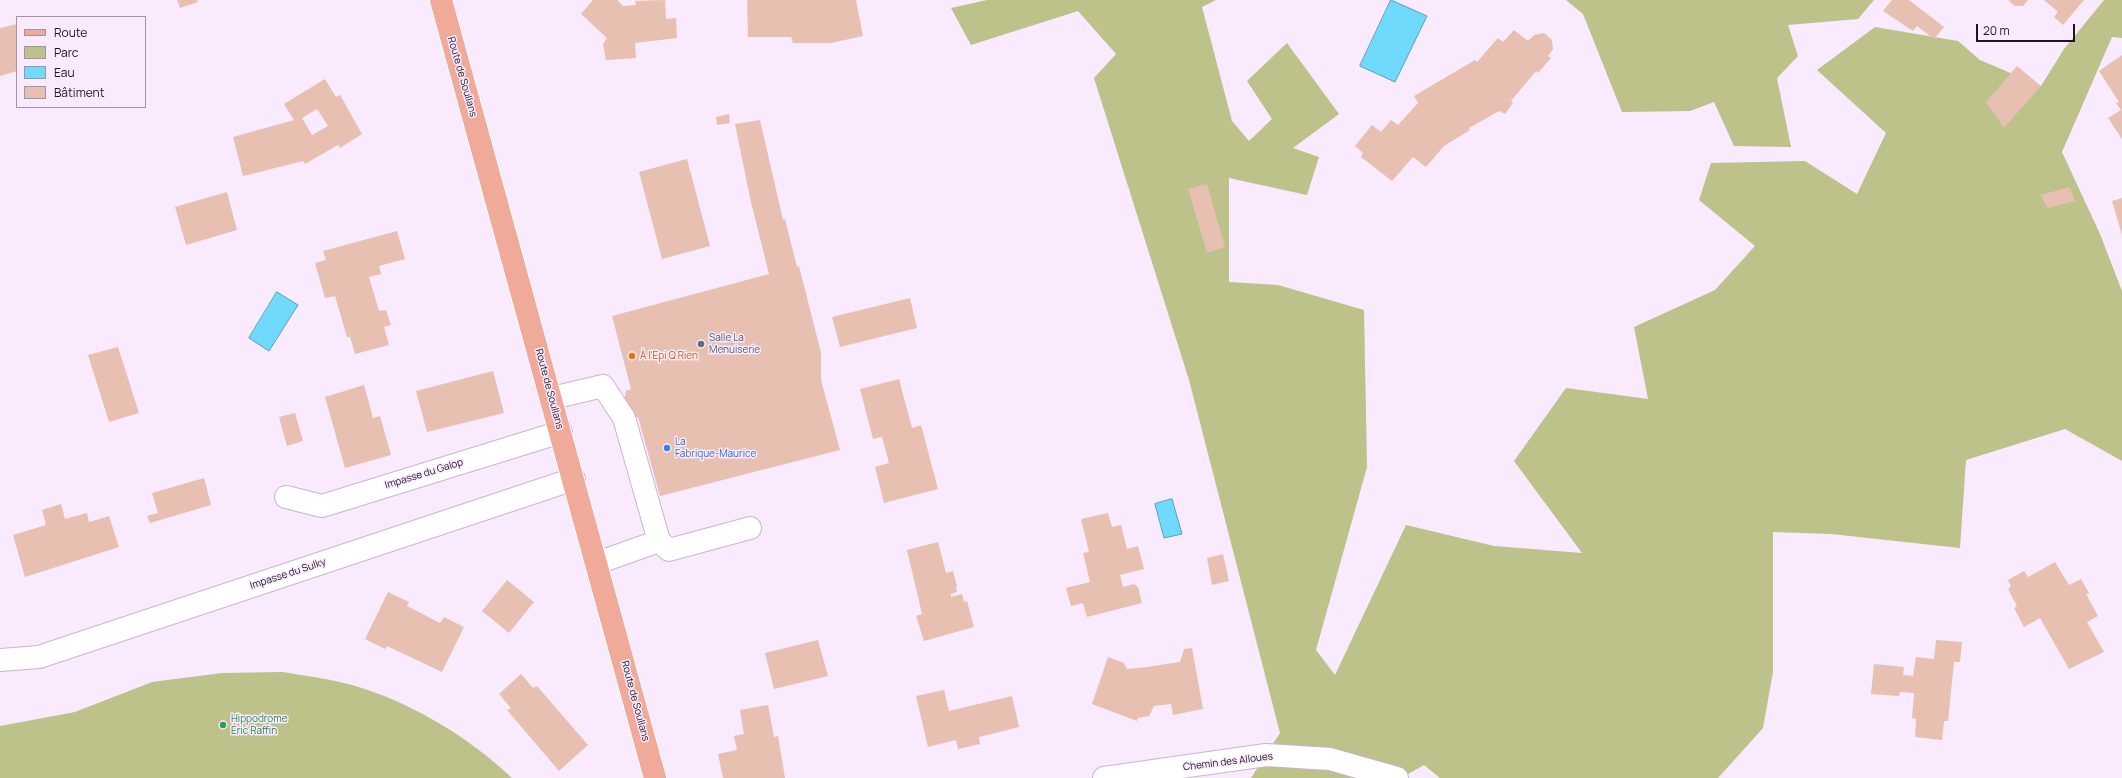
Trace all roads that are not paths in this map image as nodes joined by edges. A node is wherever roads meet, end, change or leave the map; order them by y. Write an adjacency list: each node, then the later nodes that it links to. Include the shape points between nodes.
1 (441, 0): 2 (main road, Route de Soullans)
2 (552, 398): 3 (main road, Route de Soullans); 7 (street, via 603,386 624,418)
3 (561, 432): 4 (main road, Route de Soullans); 5 (street, Impasse du Galop, via 322,506)
4 (574, 479): 8 (main road, Route de Soullans); 9 (street, Impasse du Sulky, via 39,657)
5 (286, 497)
6 (750, 528): 7 (street, via 669,550)
7 (659, 541): 8 (street)
8 (597, 563): 10 (main road, Route de Soullans)
9 (0, 660)
10 (656, 778)
11 (1104, 778): 12 (street, Chemin des Alloues, via 1266,755 1330,759)
12 (1397, 778)

